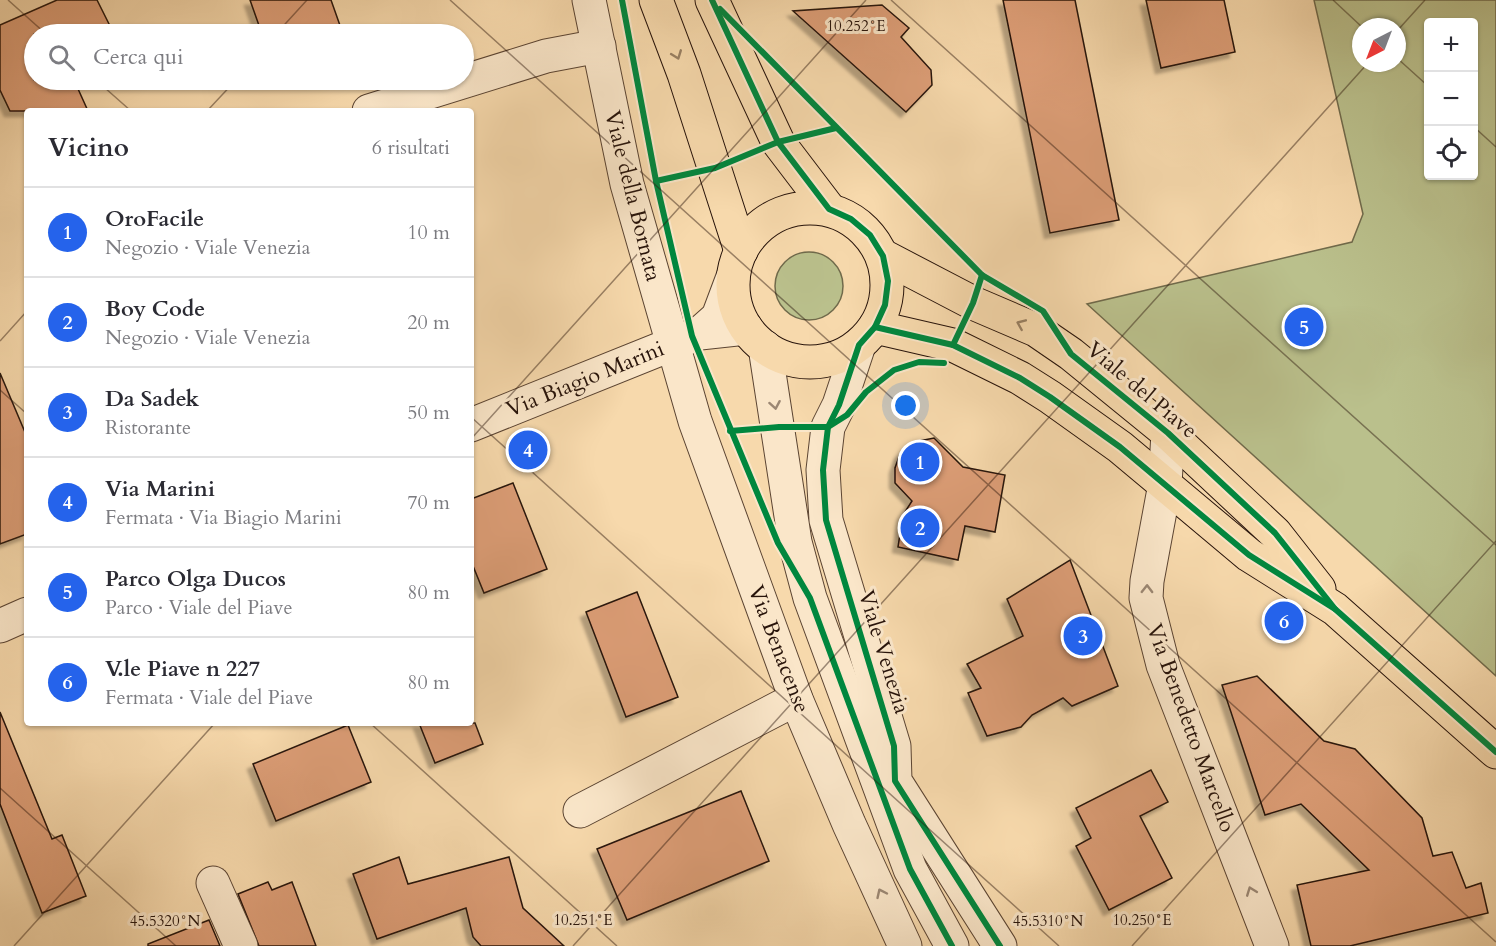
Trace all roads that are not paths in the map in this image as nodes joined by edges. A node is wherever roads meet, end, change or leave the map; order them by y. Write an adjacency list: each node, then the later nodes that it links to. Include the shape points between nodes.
1 (590, 0): 4 (street, Viale della Bornata)
2 (656, 0): 10 (main road, one-way to 10, via 684,74)
3 (712, 0): 8 (main road, via 778,142)
4 (599, 46): 5 (street, via 546,56); 12 (street, Viale della Bornata, via 627,184)
5 (474, 78)
6 (437, 90): 7 (street)
7 (379, 108)
8 (829, 209): 9 (main road, via 864,230); 10 (main road, via 804,208 778,214 756,229)
9 (883, 256): 11 (main road, via 888,281 885,305); 15 (main road, Viale del Piave, one-way to 9, via 1036,330 973,303)
10 (737, 264): 12 (street, via 718,317); 13 (main road, via 735,303)
11 (867, 336): 13 (main road, via 837,358 813,362 788,359); 16 (main road, Viale del Piave, via 953,345 1020,378 1120,447); 22 (street, Viale Venezia, via 828,427 823,470 826,520 894,746)
12 (686, 338): 13 (street); 14 (street, Via Biagio Marini); 20 (street, Via Benacense, via 695,421)
13 (755, 338): 27 (street, one-way to 27, via 795,542 810,598 910,869)
14 (474, 424)
15 (1168, 433): 16 (street, Via Benedetto Marcello); 17 (main road, Viale del Piave, via 1275,533)
16 (1165, 484): 17 (main road, Viale del Piave, via 1249,555); 30 (street, Via Benedetto Marcello, one-way to 16, via 1153,631 1146,598 1147,581)
17 (1335, 609): 21 (main road, Viale del Piave)
18 (24, 615): 19 (street)
19 (0, 626)
20 (796, 699): 23 (street); 26 (street, Via Benacense, one-way to 20)
21 (1496, 752)
22 (896, 782): 28 (street, Viale Venezia); 29 (street, Viale Venezia)
23 (580, 812)
24 (213, 883): 25 (street)
25 (241, 946)
26 (905, 946)
27 (952, 946)
28 (966, 946)
29 (1000, 946)
30 (1272, 946)

